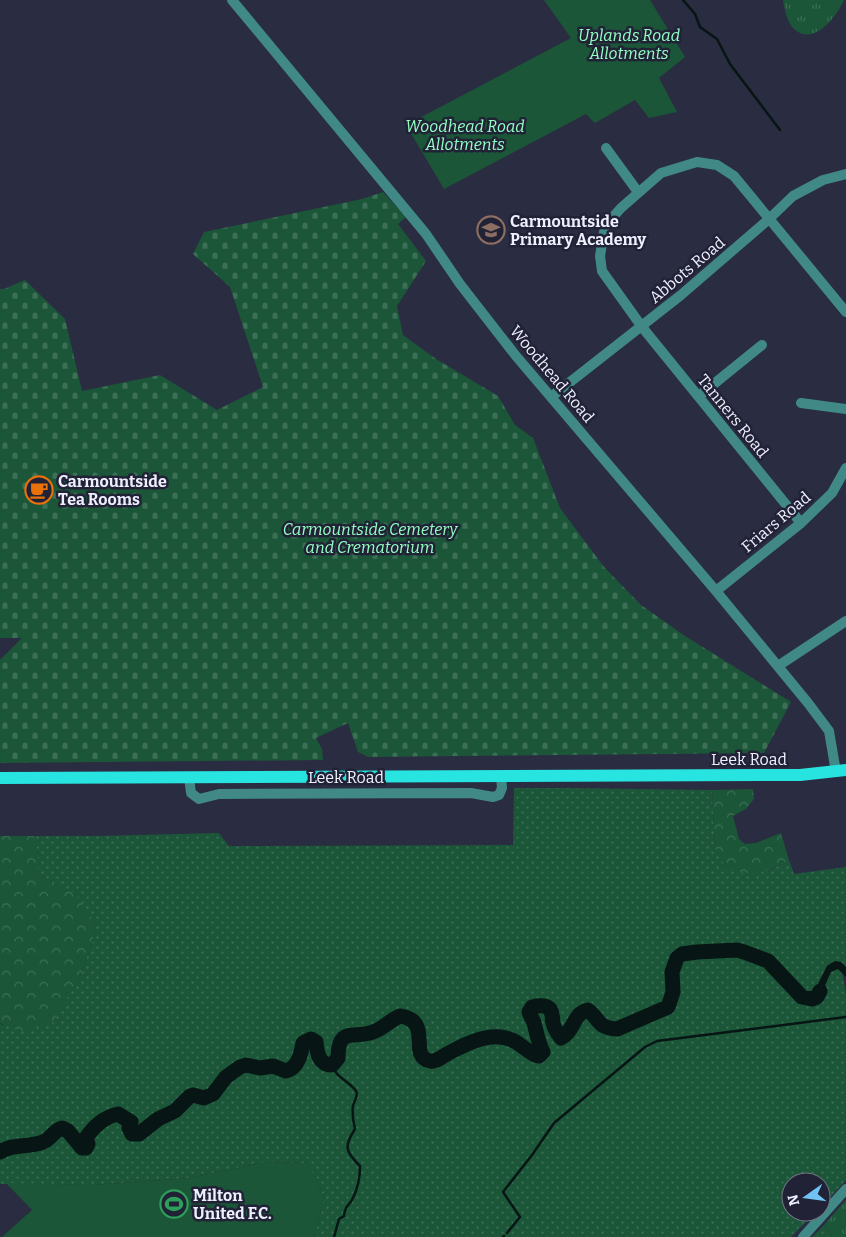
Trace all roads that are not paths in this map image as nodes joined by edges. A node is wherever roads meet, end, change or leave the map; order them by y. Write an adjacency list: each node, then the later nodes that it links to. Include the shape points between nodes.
1 (232, 0): 10 (street, Woodhead Road, via 426,234 460,284)
2 (606, 148): 4 (street)
3 (846, 174): 5 (street, Abbots Road, via 823,180 793,196)
4 (638, 192): 5 (street, Tanners Road, via 661,173 675,168 696,162 717,166 734,176); 7 (street, Tanners Road, via 605,226 600,256 602,271)
5 (770, 219): 6 (street); 7 (street, Abbots Road)
6 (846, 312)
7 (642, 327): 9 (street, Tanners Road); 10 (street, Abbots Road)
8 (762, 345): 9 (street)
9 (698, 396): 14 (street, Tanners Road)
10 (551, 397): 15 (street, Woodhead Road)
11 (801, 403): 12 (street)
12 (846, 409)
13 (844, 476): 14 (street, Friars Road, via 832,493)
14 (801, 523): 15 (street, Friars Road)
15 (716, 591): 17 (street, Woodhead Road)
16 (846, 621): 17 (street)
17 (778, 666): 18 (street, Woodhead Road, via 828,731)
18 (841, 771): 19 (main road, Leek Road, via 793,775)
19 (501, 776): 20 (main road, Leek Road); 20 (street, Leek Road, via 502,788 499,795 493,797 471,793 219,794 199,799 191,793)
20 (189, 777): 21 (main road, Leek Road)
21 (0, 778)
22 (846, 1189): 23 (street)
23 (803, 1237)

